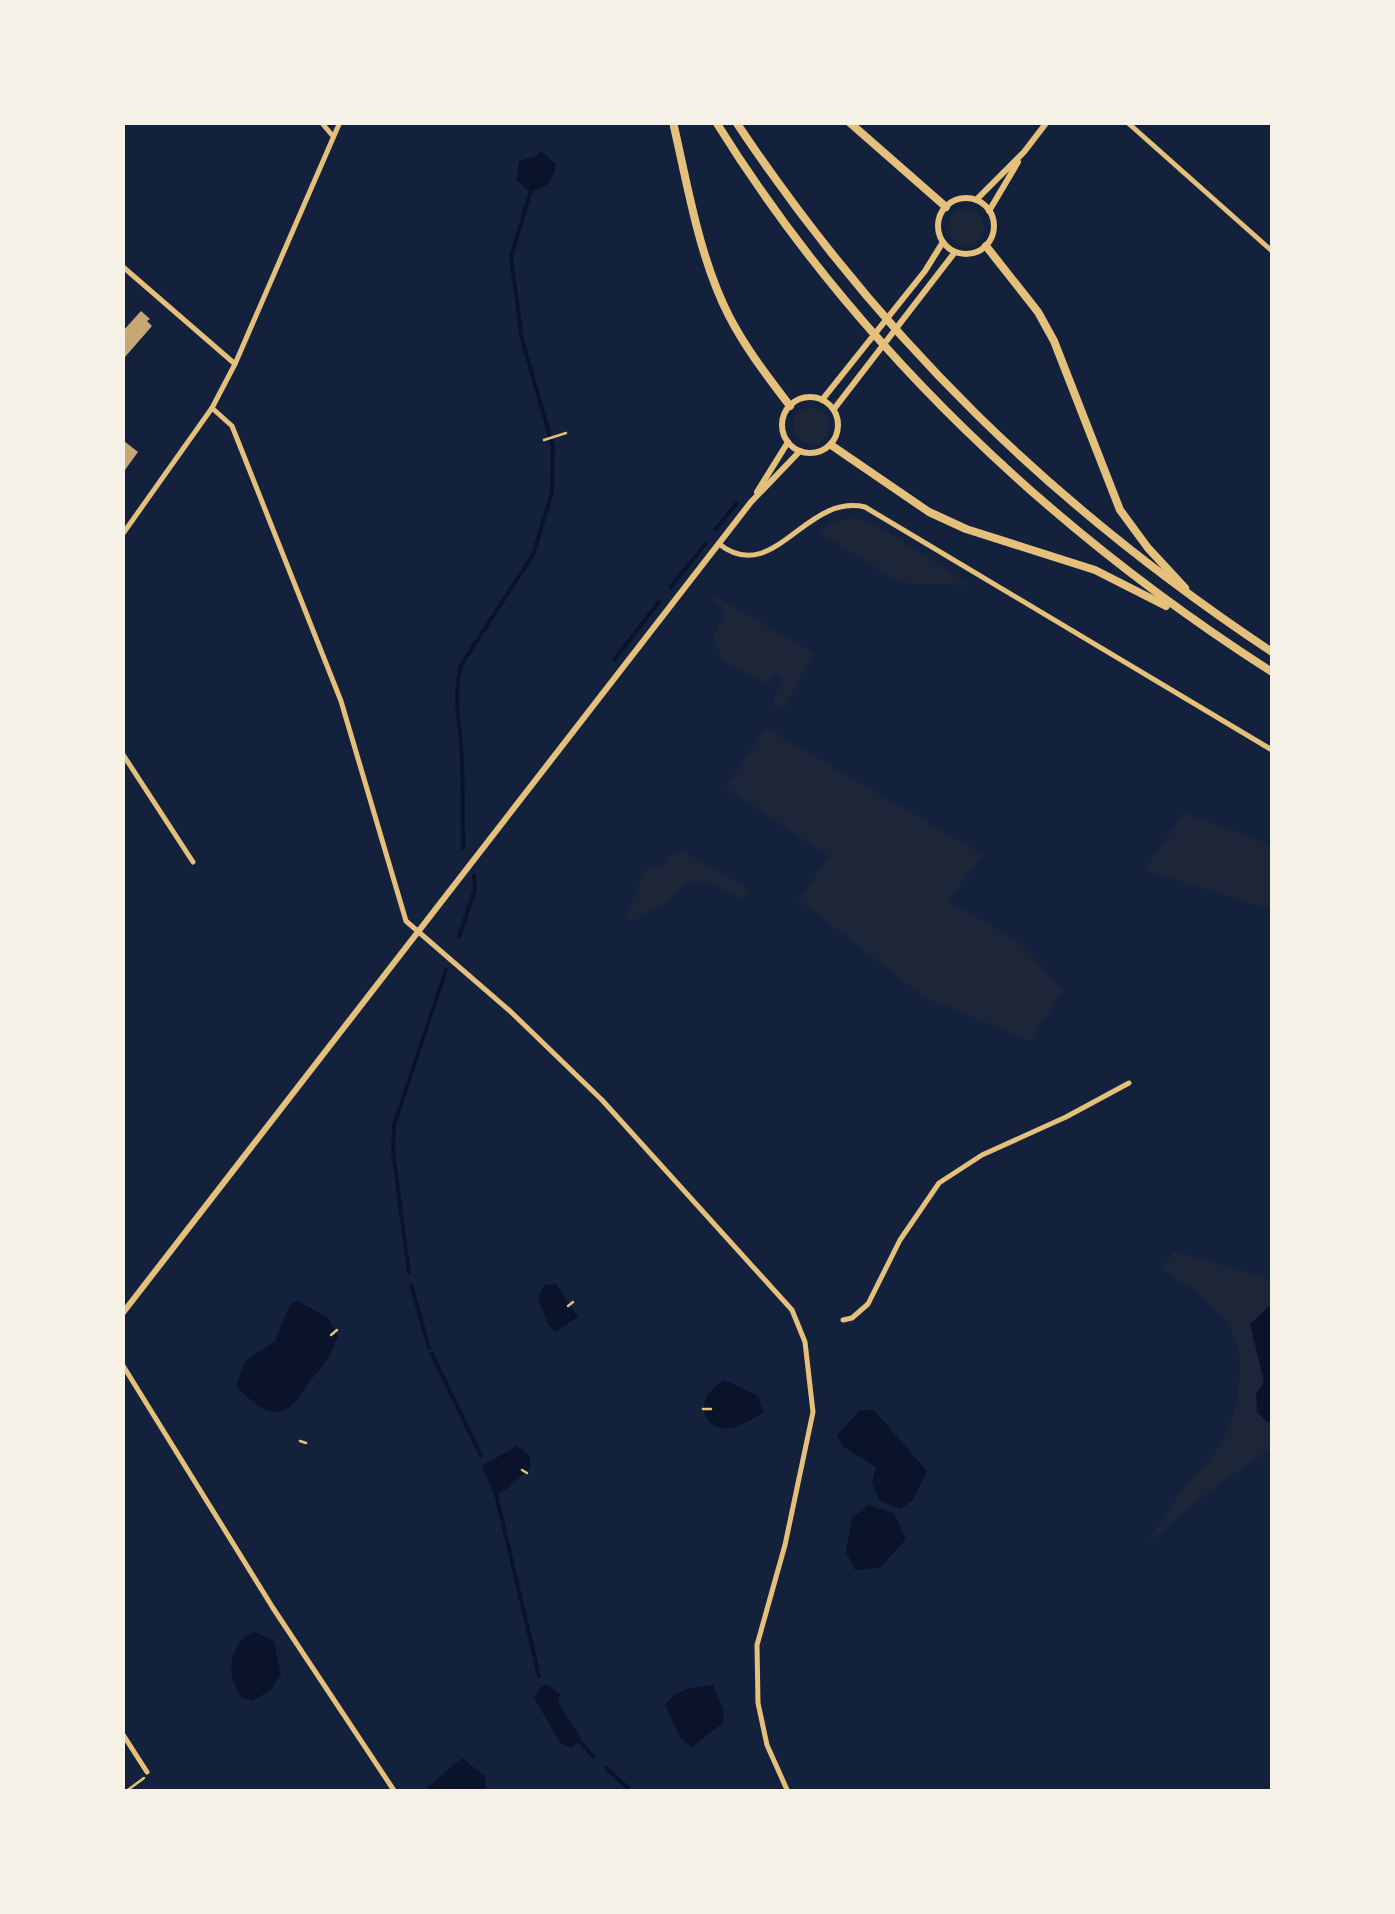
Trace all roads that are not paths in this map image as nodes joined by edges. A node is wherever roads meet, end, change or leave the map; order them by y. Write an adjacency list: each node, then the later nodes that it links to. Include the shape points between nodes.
1 (321, 122): 9 (street)
2 (340, 122): 9 (street)
3 (673, 122): 21 (main road, via 721,298)
4 (716, 122): 31 (main road, via 815,262 953,419 1054,512)
5 (736, 122): 30 (main road, via 818,238 929,369 1065,499)
6 (849, 122): 12 (main road)
7 (1047, 122): 10 (main road)
8 (1127, 122): 16 (street)
9 (332, 136): 19 (street)
10 (1024, 152): 11 (main road); 13 (main road)
11 (976, 200): 12 (main road); 13 (main road)
12 (946, 207): 14 (main road, via 938,220)
13 (989, 211): 15 (main road, via 993,233)
14 (943, 242): 17 (main road); 20 (main road)
15 (986, 246): 17 (main road, via 972,254); 30 (main road, via 1054,341 1120,510)
16 (1272, 251)
17 (955, 252): 23 (main road)
18 (122, 266): 19 (street)
19 (235, 364): 22 (street)
20 (822, 400): 21 (main road, via 805,398); 23 (main road)
21 (790, 406): 24 (main road, via 782,428)
22 (212, 408): 28 (street); 37 (street, via 232,426 320,641 406,921)
23 (834, 409): 25 (main road, via 838,431)
24 (788, 442): 26 (main road); 27 (main road)
25 (831, 444): 26 (main road, via 817,453); 31 (main road, via 941,518 1096,570)
26 (800, 452): 27 (main road)
27 (751, 502): 29 (main road)
28 (122, 535)
29 (719, 544): 34 (street, via 734,555 759,556 830,508 866,507); 37 (main road)
30 (1205, 607): 32 (main road)
31 (1199, 624): 33 (main road)
32 (1272, 652)
33 (1272, 672)
34 (1272, 750)
35 (122, 753): 36 (street)
36 (193, 862)
37 (420, 930): 39 (main road); 45 (street, via 602,1100 792,1310 804,1342 812,1412 756,1645 767,1745)
38 (1129, 1082): 40 (street, via 939,1183 868,1304)
39 (122, 1314)
40 (843, 1320)
41 (122, 1364): 44 (street)
42 (122, 1733): 43 (street)
43 (148, 1772)
44 (395, 1792)
45 (788, 1792)

